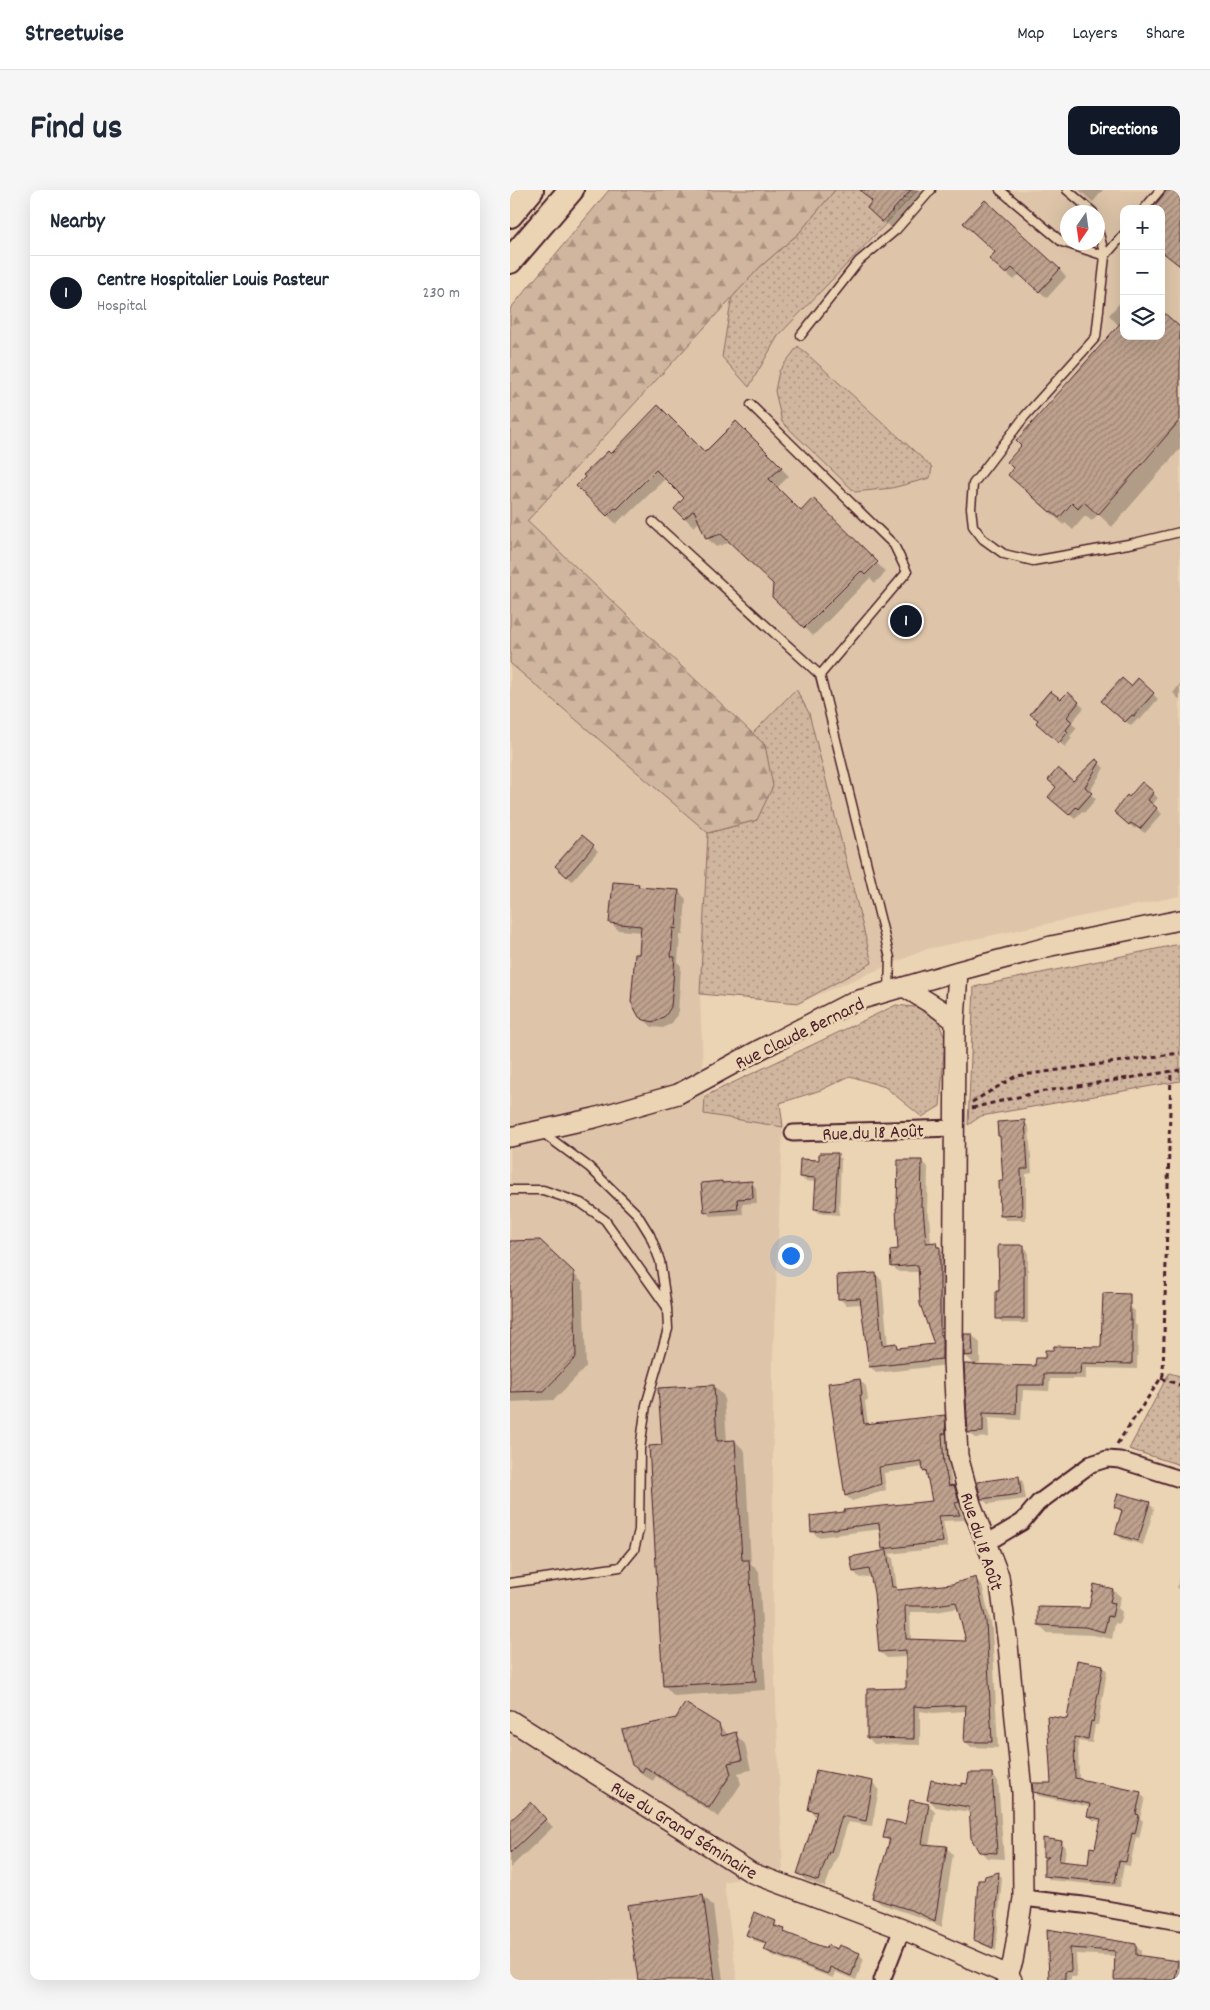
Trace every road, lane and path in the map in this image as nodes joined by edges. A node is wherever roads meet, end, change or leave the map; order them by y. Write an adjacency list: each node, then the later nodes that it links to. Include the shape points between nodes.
1 (531, 190): 9 (main road)
2 (570, 190): 13 (main road)
3 (931, 190): 14 (lane, via 896,230 859,261)
4 (1000, 190): 12 (lane, via 1062,242)
5 (1067, 190): 7 (lane)
6 (1160, 190): 8 (lane)
7 (1085, 205)
8 (1147, 205)
9 (510, 215)
10 (1120, 239): 12 (lane)
11 (1103, 250): 12 (lane)
12 (1105, 256): 17 (lane, via 1096,337 1025,416 973,484 973,526 983,539 1004,554 1034,561)
13 (510, 261)
14 (801, 335)
15 (751, 405): 18 (lane, via 894,545 907,572)
16 (653, 522): 18 (lane)
17 (1180, 532)
18 (820, 675): 21 (lane)
19 (1180, 920): 20 (street, Rue Claude Bernard, via 1052,946)
20 (958, 971): 21 (street, Rue Claude Bernard); 22 (street, Rue du 18 Août)
21 (897, 989): 22 (street, via 938,1008); 27 (street, Rue Claude Bernard, via 852,1002 678,1094)
22 (955, 1021): 26 (street, Rue du 18 Août)
23 (1180, 1053): 26 (path, via 1016,1076)
24 (1180, 1070): 25 (path)
25 (1171, 1072): 26 (path, via 1040,1092); 32 (path)
26 (954, 1120): 28 (street, Rue du 18 Août); 36 (street, Rue du 18 Août, via 953,1361 958,1456)
27 (539, 1130): 29 (street, Rue Claude Bernard); 31 (lane, via 589,1167 637,1214 660,1261)
28 (793, 1133)
29 (510, 1137)
30 (510, 1190): 31 (lane, via 543,1190 581,1203 605,1220)
31 (667, 1308): 37 (lane, via 668,1329 643,1423 639,1530 634,1550 620,1567)
32 (1161, 1378): 33 (path); 34 (path)
33 (1180, 1385)
34 (1107, 1459): 35 (street); 36 (street, via 1091,1464 1038,1503 1022,1522)
35 (1180, 1479)
36 (985, 1544): 39 (street, Rue du 18 Août, via 998,1576 1008,1645 1022,1792)
37 (510, 1583)
38 (510, 1720): 41 (street, Rue du Grand Séminaire, via 752,1873)
39 (1023, 1898): 40 (street); 42 (street, Rue du 18 Août)
40 (1180, 1922)
41 (902, 1929): 42 (street, Rue du Grand Séminaire); 43 (street)
42 (1009, 1978)
43 (882, 1980)

